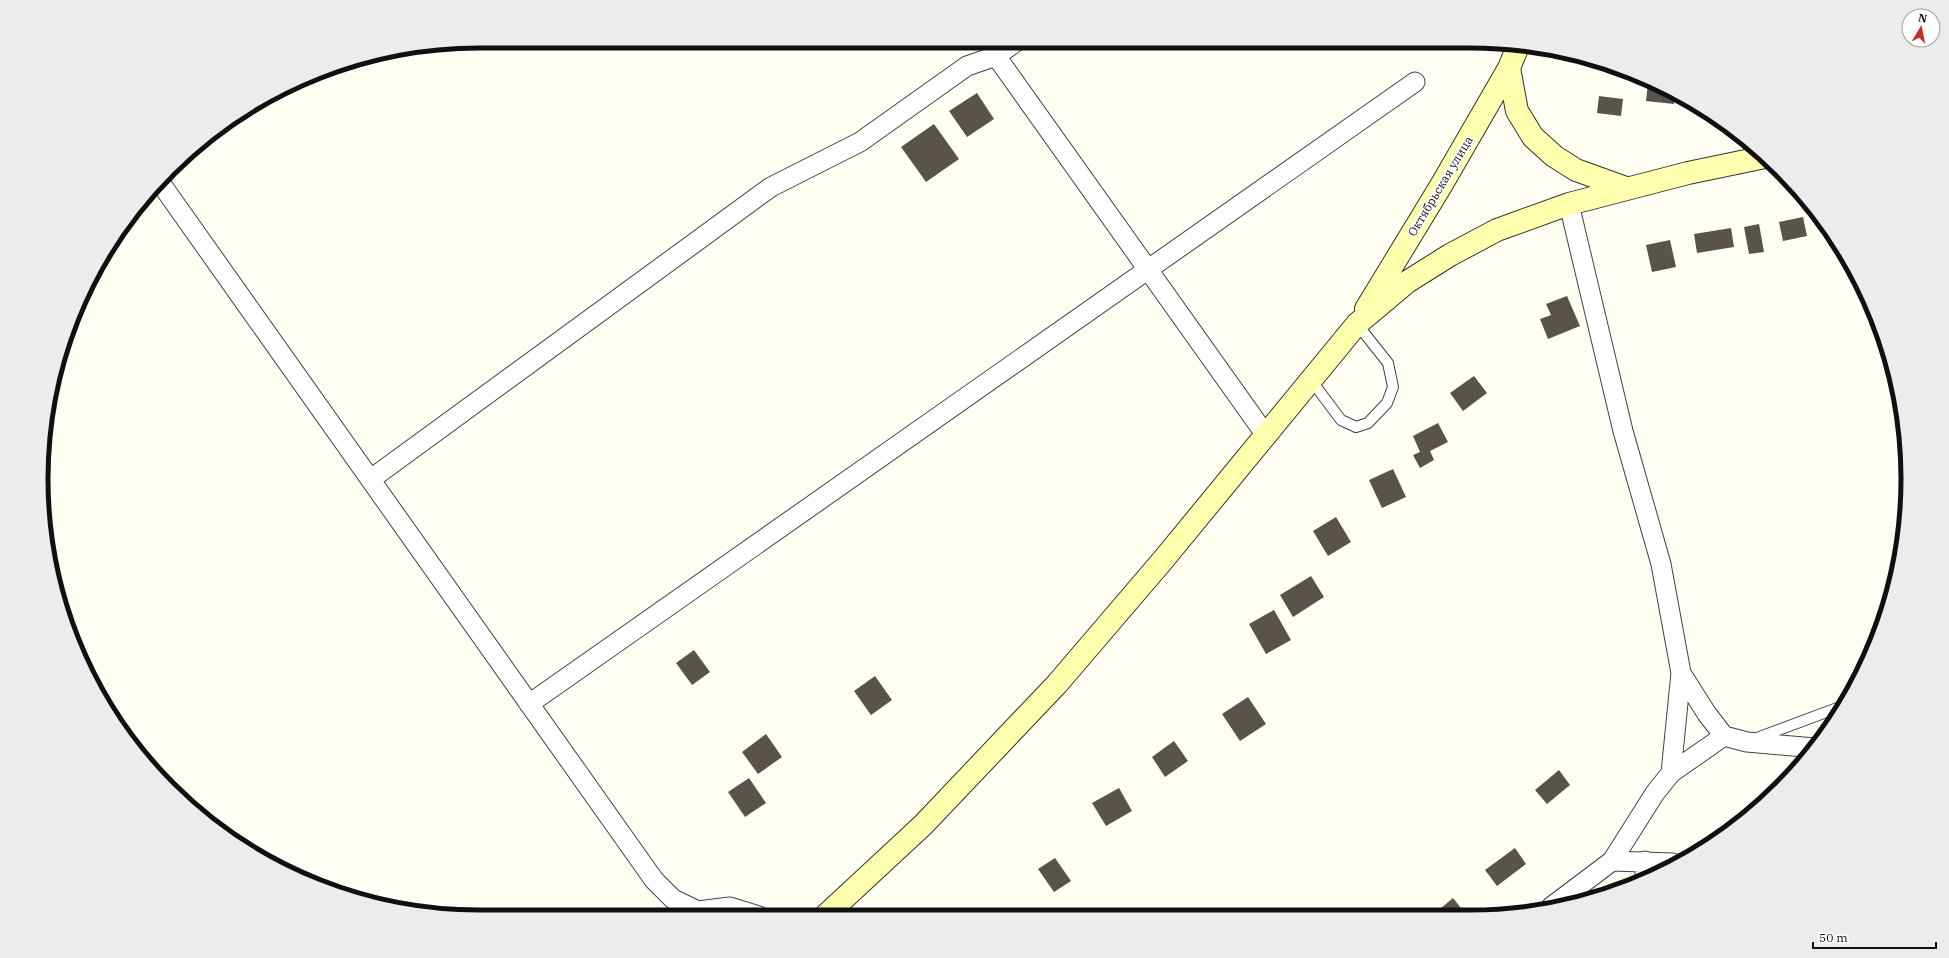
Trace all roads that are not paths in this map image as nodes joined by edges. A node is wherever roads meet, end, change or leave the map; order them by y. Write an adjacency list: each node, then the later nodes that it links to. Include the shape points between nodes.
1 (1007, 48): 3 (street)
2 (1516, 51): 4 (street, Октябрьская улица)
3 (996, 56): 10 (street); 14 (street, via 967,66 860,142 770,187)
4 (1509, 68): 8 (street, via 1517,111 1533,137 1554,156 1576,170); 11 (street, Октябрьская улица)
5 (1415, 82): 10 (street)
6 (1758, 158): 8 (street)
7 (163, 186): 14 (street)
8 (1626, 188): 9 (street)
9 (1569, 204): 11 (street, via 1497,230 1450,255 1407,282); 15 (street, via 1623,431 1661,564)
10 (1148, 270): 13 (street); 16 (street)
11 (1357, 324): 12 (street); 12 (lane, via 1388,363 1393,387 1387,403 1368,423 1356,427 1341,420)
12 (1311, 380): 13 (street)
13 (1265, 434): 29 (street, via 1163,560 1057,684 923,824)
14 (371, 479): 16 (street)
15 (1681, 673): 18 (street); 21 (street)
16 (529, 704): 26 (street, via 654,880 673,899)
17 (1833, 710): 19 (lane)
18 (1724, 736): 19 (street); 21 (street)
19 (1747, 742): 20 (street)
20 (1807, 747)
21 (1672, 772): 22 (street, via 1655,793)
22 (1612, 861): 24 (street); 25 (street)
23 (1658, 867): 24 (street)
24 (1645, 870)
25 (1559, 901)
26 (696, 910)
27 (706, 910): 28 (street, via 730,907)
28 (740, 910)
29 (831, 910)

